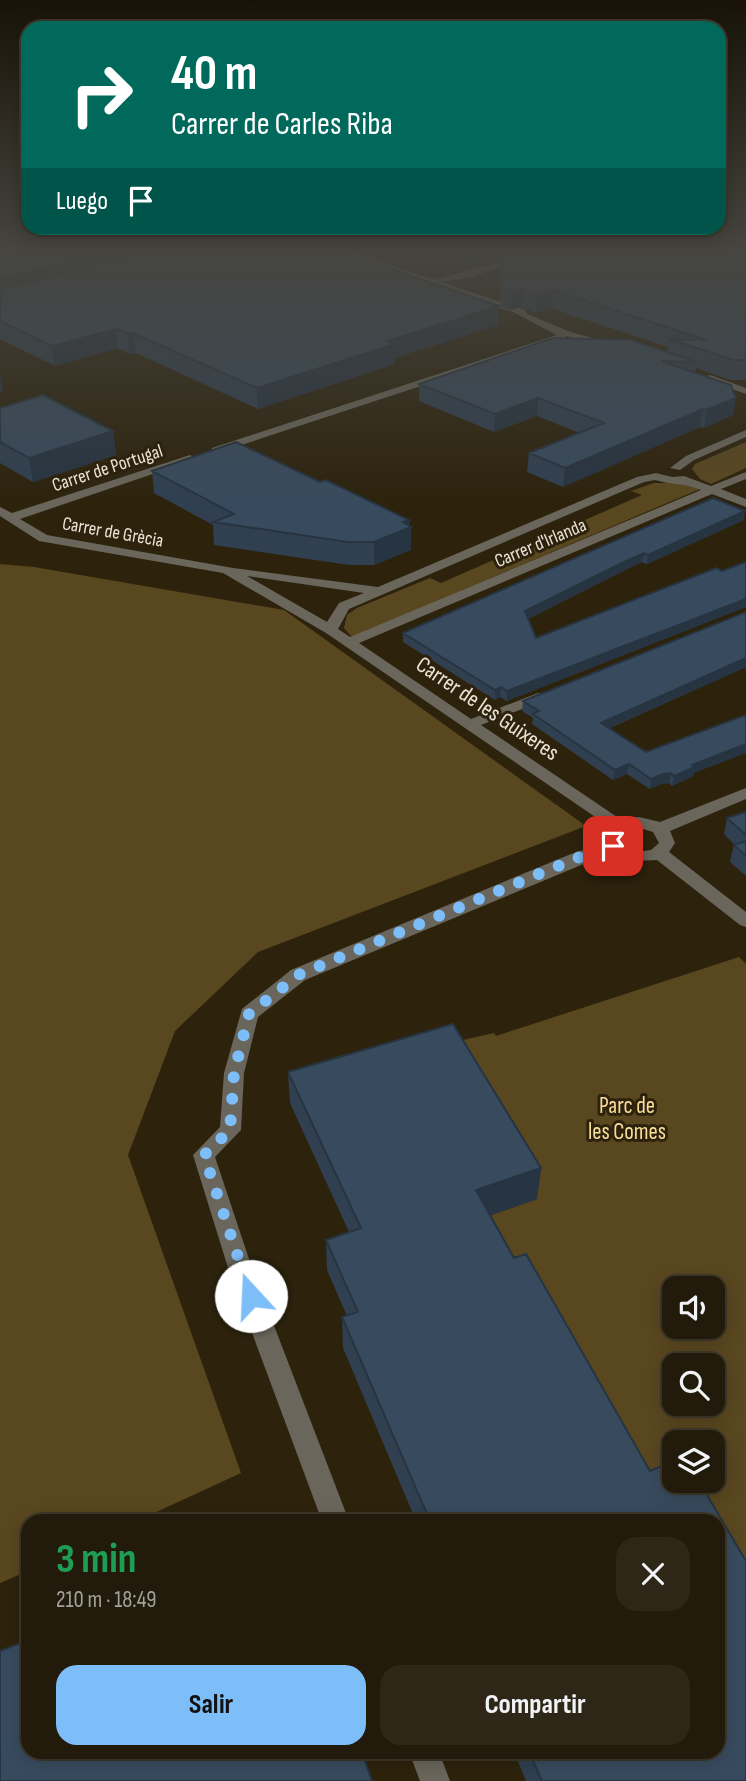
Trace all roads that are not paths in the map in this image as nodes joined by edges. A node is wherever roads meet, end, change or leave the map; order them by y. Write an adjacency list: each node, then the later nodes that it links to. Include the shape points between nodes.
1 (561, 336): 4 (street, Carrer de Portugal)
2 (576, 336): 5 (street)
3 (594, 336): 5 (street)
4 (533, 344): 5 (street); 16 (street, Carrer de Portugal)
5 (610, 344): 6 (street)
6 (625, 349)
7 (700, 374): 8 (street)
8 (743, 389)
9 (746, 433): 10 (street)
10 (676, 468): 12 (street, Carrer d'Irlanda, via 659,468); 13 (street, via 688,474)
11 (746, 475): 14 (street, Carrer d'Irlanda)
12 (656, 476): 13 (street, via 668,481); 18 (street, Carrer d'Irlanda, via 642,478)
13 (684, 479): 14 (street)
14 (714, 490): 15 (street); 20 (street, Carrer d'Irlanda)
15 (746, 503)
16 (5, 514): 17 (street, Carrer de Grècia, via 43,538)
17 (227, 570): 18 (street, Carrer de Grècia); 19 (street, Carrer de Grècia)
18 (379, 591): 19 (street, Carrer d'Irlanda, via 344,606)
19 (331, 631): 20 (street, Carrer de les Guixeres)
20 (349, 642): 22 (street, Carrer de les Guixeres)
21 (554, 691): 22 (street)
22 (468, 725): 24 (street, Carrer de les Guixeres)
23 (746, 793): 25 (street)
24 (618, 825): 25 (street, via 637,822); 26 (street, via 610,833)
25 (659, 829): 27 (street, via 667,843)
26 (613, 846): 27 (street, via 636,856); 29 (street, via 298,975 249,1014 234,1073 230,1130 204,1155 241,1272)
27 (659, 853): 28 (street)
28 (746, 921)
29 (333, 1514)
30 (427, 1759): 31 (street)
31 (435, 1781)

